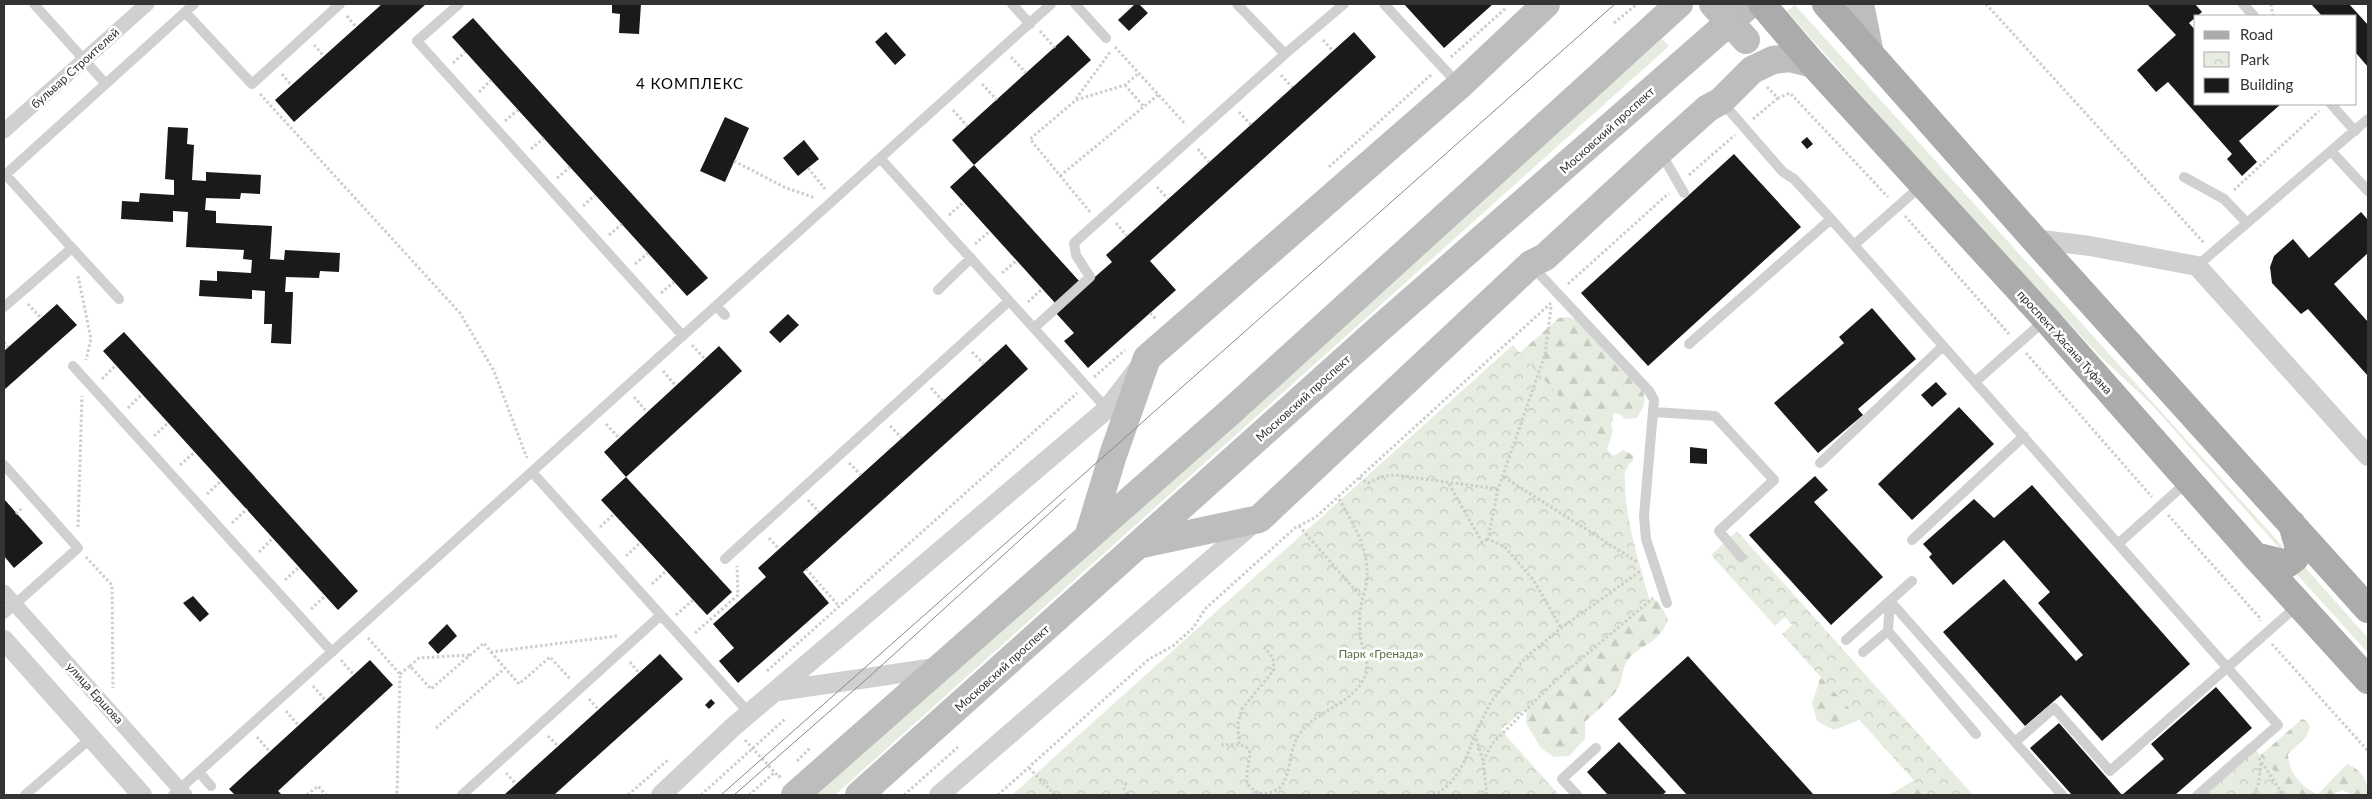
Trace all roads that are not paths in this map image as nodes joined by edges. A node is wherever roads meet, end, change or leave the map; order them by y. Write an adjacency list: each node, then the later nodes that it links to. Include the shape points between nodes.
1 (34, 4): 25 (lane)
2 (146, 4): 25 (street, бульвар Строителей)
3 (194, 4): 19 (lane)
4 (340, 4): 19 (lane, via 252,84)
5 (459, 4): 59 (lane, via 417,42)
6 (1012, 4): 21 (lane)
7 (1051, 4): 21 (lane)
8 (1075, 4): 22 (lane)
9 (1237, 4): 23 (lane)
10 (1344, 4): 23 (lane)
11 (1384, 4): 29 (lane)
12 (1546, 4): 29 (main road)
13 (1679, 4): 75 (main road, via 1229,412)
14 (1714, 4): 27 (main road, bridge, via 1752,49)
15 (1826, 4): 24 (main road)
16 (1860, 4): 24 (main road)
17 (2243, 4): 20 (lane)
18 (1761, 7): 26 (main road, проспект Хасана Туфана); 77 (main road, Московский проспект, via 1379,329)
19 (185, 12): 28 (lane)
20 (2253, 15)
21 (1031, 23): 37 (lane)
22 (1106, 38)
23 (1285, 54): 58 (lane, via 1074,243 1076,255 1090,277)
24 (1870, 54): 45 (main road)
25 (84, 60): 28 (lane); 33 (street, бульвар Строителей)
26 (1813, 64): 27 (main road, via 1789,58 1773,60); 40 (main road, проспект Хасана Туфана)
27 (1752, 70): 30 (main road)
28 (105, 84): 38 (lane)
29 (1460, 86): 62 (main road)
30 (1721, 101): 35 (main road, via 1708,108); 43 (lane)
31 (2332, 105): 34 (lane)
32 (2368, 118): 34 (lane)
33 (4, 131)
34 (2355, 131): 36 (lane)
35 (1660, 151): 41 (lane); 49 (main road, via 1545,257)
36 (2331, 151): 42 (lane); 44 (lane)
37 (880, 158): 48 (lane); 54 (lane)
38 (5, 175): 47 (lane)
39 (2184, 176): 44 (lane, via 2224,199)
40 (1922, 185): 46 (lane); 57 (main road, проспект Хасана Туфана)
41 (1681, 189)
42 (2368, 191)
43 (1831, 219): 46 (lane); 60 (lane)
44 (2247, 223): 50 (lane)
45 (2034, 239): 50 (street); 74 (main road)
46 (1854, 246): 61 (lane)
47 (72, 248): 52 (lane); 55 (lane)
48 (968, 255): 51 (lane); 53 (lane)
49 (1531, 264): 66 (lane, via 1554,298 1649,391 1654,400); 73 (main road)
50 (2197, 266): 68 (street)
51 (938, 290)
52 (119, 299)
53 (1009, 301): 58 (lane); 81 (lane)
54 (716, 306): 56 (lane); 59 (lane)
55 (4, 307)
56 (725, 315)
57 (2046, 319): 64 (lane); 72 (main road, проспект Хасана Туфана)
58 (1034, 328): 65 (lane)
59 (683, 336): 71 (lane)
60 (1689, 344)
61 (1943, 346): 64 (lane); 69 (lane)
62 (1138, 352): 65 (street); 75 (main road, via 1113,455)
63 (73, 366): 93 (lane)
64 (1974, 382): 67 (lane)
65 (1107, 409): 98 (street)
66 (1654, 412): 80 (lane, via 1715,416 1774,480 1718,532); 85 (lane, via 1644,516 1646,539)
67 (2024, 436): 76 (lane); 78 (lane)
68 (2368, 456)
69 (1820, 462)
70 (4, 465): 87 (lane, via 78,548)
71 (532, 472): 89 (lane); 93 (lane)
72 (2189, 481): 78 (lane); 79 (main road, проспект Хасана Туфана)
73 (1259, 519): 77 (main road); 113 (street)
74 (2292, 524): 79 (main road, via 2299,548 2295,558 2287,564); 88 (main road)
75 (1089, 534): 95 (main road)
76 (1912, 540)
77 (1140, 544): 112 (main road, Московский проспект)
78 (2118, 544): 96 (lane)
79 (2255, 556): 86 (main road, проспект Хасана Туфана)
80 (1741, 557)
81 (725, 558)
82 (1912, 581): 84 (lane)
83 (4, 592): 87 (street, улица Ершова)
84 (1890, 601): 90 (lane); 92 (lane); 102 (lane)
85 (1667, 603)
86 (2299, 605): 96 (lane); 97 (main road, проспект Хасана Туфана)
87 (9, 609): 107 (street, улица Ершова, via 113,714)
88 (2368, 609)
89 (665, 619): 99 (lane); 110 (lane, via 642,633)
90 (1888, 631): 94 (lane); 100 (lane)
91 (4, 640): 101 (street)
92 (1846, 640)
93 (332, 652): 104 (lane)
94 (1863, 652)
95 (942, 667): 98 (street); 106 (main road)
96 (2227, 667): 102 (lane, via 2110,771 2054,708); 116 (lane, via 2278,725)
97 (2368, 680)
98 (778, 691): 99 (street)
99 (750, 714): 111 (street)
100 (1976, 734)
101 (91, 738): 108 (lane); 109 (street)
102 (2015, 742): 115 (lane)
103 (1596, 748): 114 (lane, via 1562,779)
104 (199, 772): 105 (lane); 107 (lane)
105 (211, 786)
106 (787, 786)
107 (179, 793)
108 (25, 795)
109 (142, 795)
110 (462, 795)
111 (661, 795)
112 (859, 795)
113 (939, 795)
114 (1577, 795)
115 (2060, 795)
116 (2198, 795)

